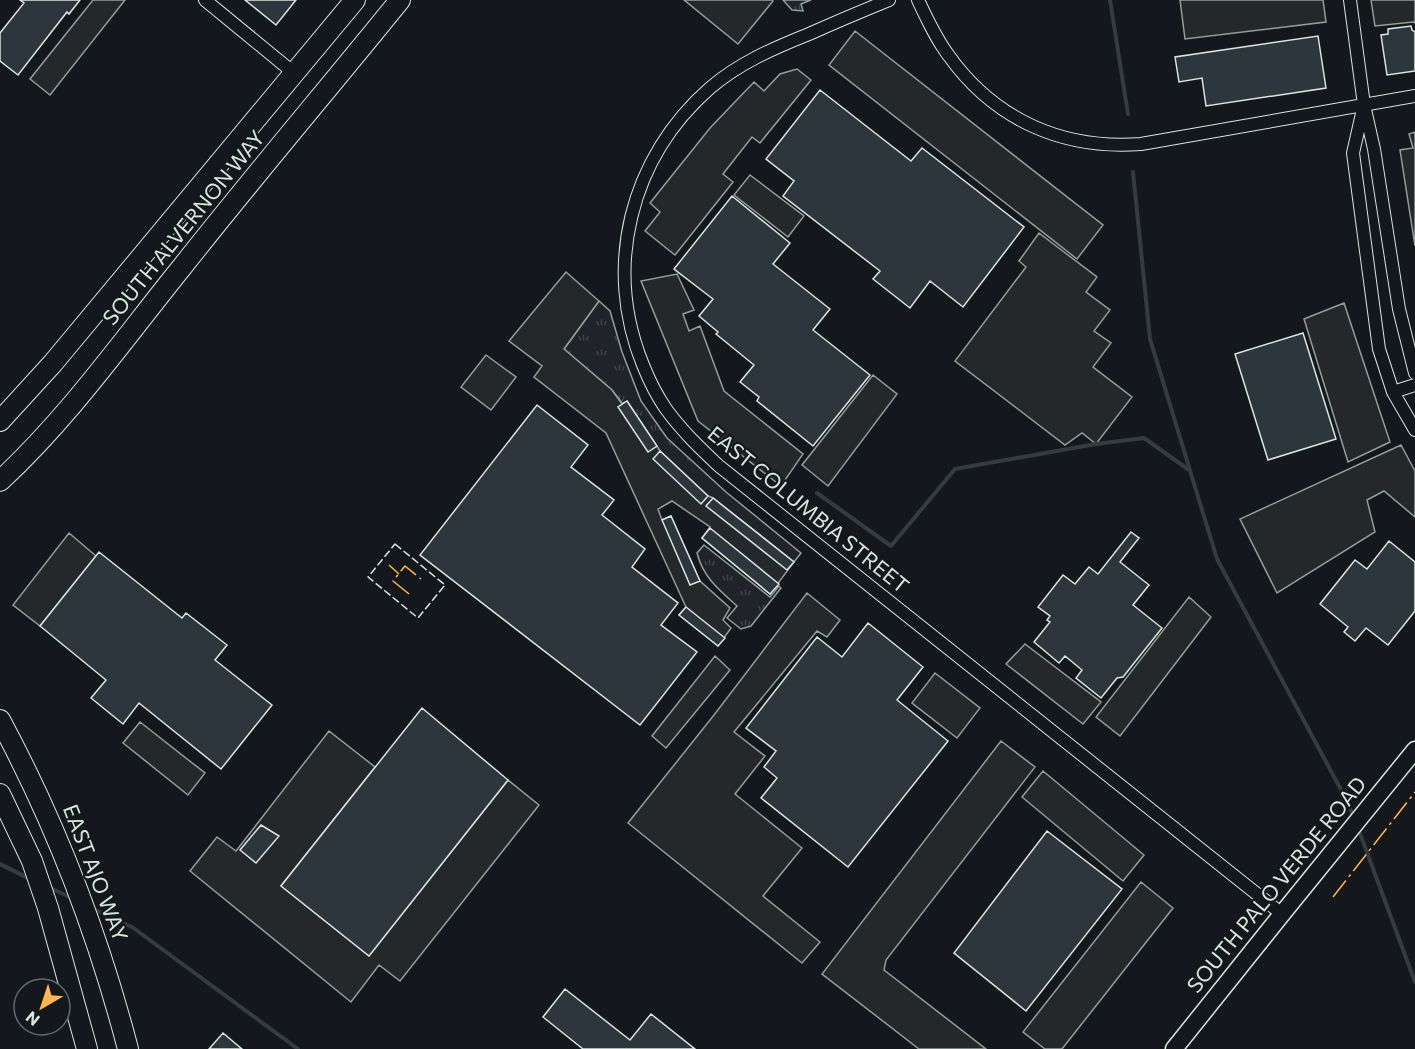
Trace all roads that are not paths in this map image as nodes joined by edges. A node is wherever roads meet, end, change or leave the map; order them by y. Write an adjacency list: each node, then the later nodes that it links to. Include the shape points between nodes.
1 (205, 0): 7 (street)
2 (355, 0): 7 (main road, SOUTH ALVERNON WAY)
3 (400, 0): 15 (main road, SOUTH ALVERNON WAY, via 72,407)
4 (889, 0): 19 (street, EAST COLUMBIA STREET, via 751,60 710,88 671,129 644,178 625,248 628,317 648,378 665,408 719,466)
5 (918, 0): 9 (street, via 948,56 974,86 1013,116 1069,139 1121,146 1141,144)
6 (1350, 0): 9 (street)
7 (295, 74): 13 (main road, SOUTH ALVERNON WAY)
8 (1415, 96): 9 (street)
9 (1364, 105): 10 (street, via 1399,309); 12 (street, via 1353,153 1379,349)
10 (1415, 374)
11 (1415, 385): 12 (street)
12 (1393, 392): 14 (street)
13 (0, 421)
14 (1415, 430)
15 (0, 481)
16 (0, 720): 21 (main road, EAST AJO WAY, via 23,762 74,878)
17 (1415, 750): 19 (main road, SOUTH PALO VERDE ROAD)
18 (0, 794): 20 (main road, via 32,861)
19 (1282, 914): 22 (main road, SOUTH PALO VERDE ROAD)
20 (87, 1049)
21 (128, 1049)
22 (1174, 1049)

